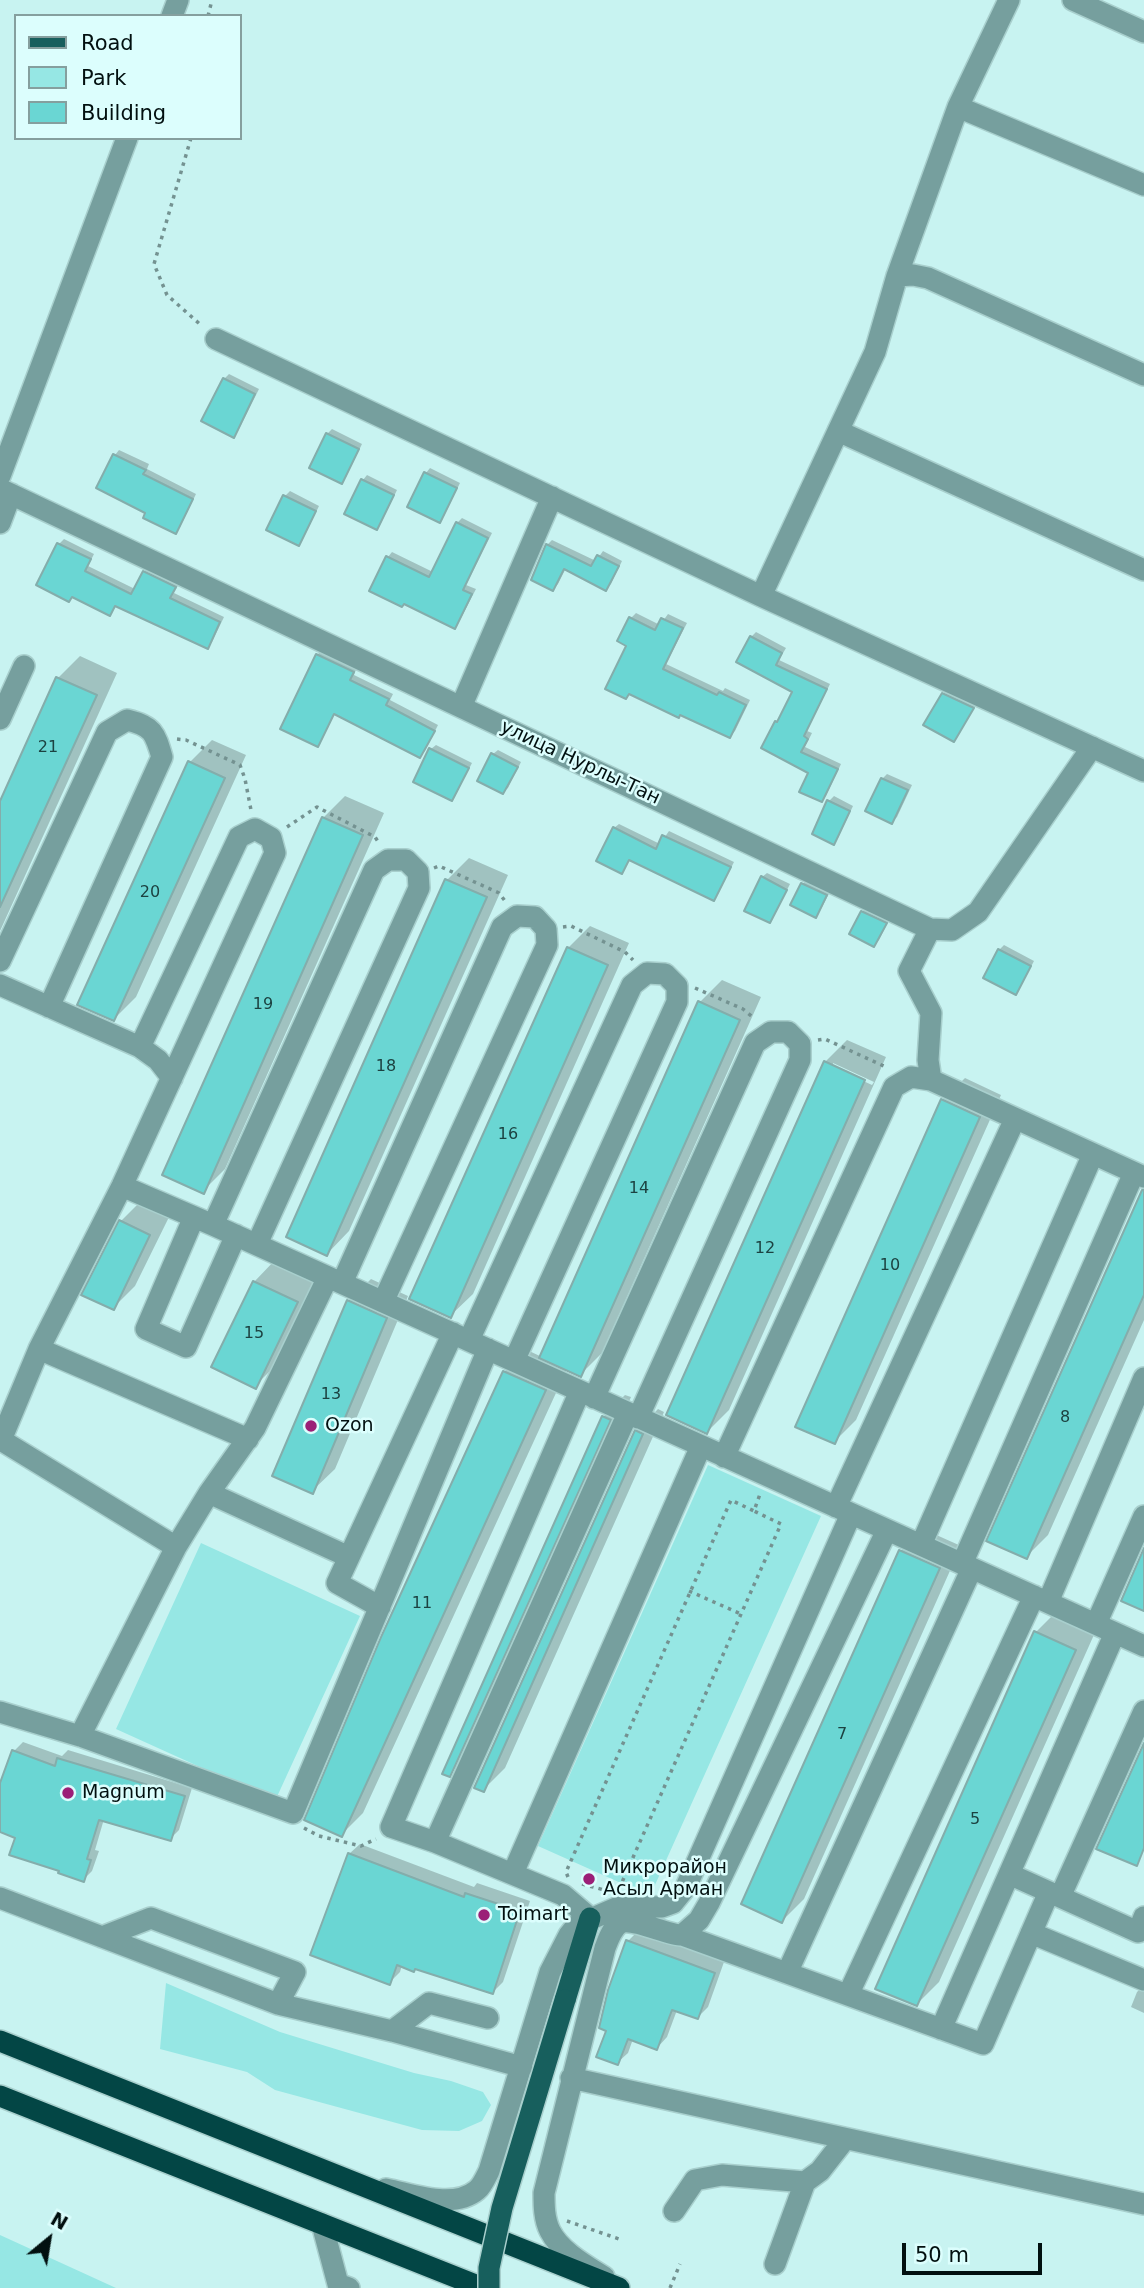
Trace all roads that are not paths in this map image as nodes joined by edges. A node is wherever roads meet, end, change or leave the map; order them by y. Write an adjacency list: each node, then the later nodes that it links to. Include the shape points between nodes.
1 (1009, 0): 4 (street)
2 (1073, 0): 3 (street)
3 (1144, 32)
4 (958, 107): 6 (street); 7 (street)
5 (126, 140): 11 (street)
6 (1144, 185)
7 (897, 276): 9 (street, via 928,278); 10 (street, via 876,352)
8 (216, 339): 13 (street)
9 (1144, 375)
10 (838, 431): 15 (street); 16 (street)
11 (0, 476)
12 (6, 492): 14 (street); 18 (street, улица Нурлы-Тан)
13 (552, 497): 16 (street); 18 (street)
14 (0, 523)
15 (1144, 570)
16 (761, 596): 20 (street)
17 (24, 666): 19 (street)
18 (461, 707): 22 (street, улица Нурлы-Тан)
19 (0, 719)
20 (1092, 747): 21 (street); 22 (street, via 978,912 952,930)
21 (1144, 771)
22 (930, 929): 28 (street, via 909,971 931,1013)
23 (0, 961): 25 (street, via 107,732 127,720 145,724 162,757)
24 (0, 985): 25 (street)
25 (49, 1007): 26 (street)
26 (141, 1047): 27 (street); 27 (street, via 239,837 263,834 275,853)
27 (172, 1078): 32 (street)
28 (931, 1080): 29 (street); 46 (street, via 909,1078 894,1087)
29 (1015, 1119): 30 (street); 48 (street)
30 (1093, 1154): 31 (street); 51 (street)
31 (1139, 1175): 54 (street)
32 (122, 1186): 33 (street); 39 (street)
33 (204, 1221): 34 (street); 34 (street, via 146,1329 186,1347); 35 (street, via 374,870 388,860 407,860 418,872 419,888)
34 (236, 1235): 35 (street)
35 (257, 1244): 36 (street)
36 (335, 1280): 37 (street); 37 (street, via 502,928 517,916 535,917 546,929 547,945); 44 (street)
37 (383, 1302): 38 (street)
38 (470, 1341): 40 (street); 40 (street, via 632,985 647,973 665,974 677,986 677,1002); 53 (street); 56 (street)
39 (39, 1349): 44 (street); 52 (street, via 1,1440)
40 (514, 1361): 42 (street)
41 (1144, 1378): 55 (street)
42 (587, 1394): 43 (street); 43 (street, via 755,1043 771,1032 788,1032 800,1045 800,1060); 62 (street, via 391,1827)
43 (633, 1416): 45 (street); 62 (street)
44 (248, 1439): 47 (street)
45 (701, 1446): 46 (street); 63 (street)
46 (724, 1457): 48 (street)
47 (209, 1493): 52 (street); 53 (street)
48 (844, 1511): 50 (street); 68 (street, via 686,1887 673,1903 621,1906)
49 (1144, 1516): 57 (street)
50 (887, 1530): 51 (street); 70 (street, via 709,1903)
51 (921, 1545): 54 (street)
52 (176, 1548): 61 (street)
53 (349, 1557): 56 (street, via 337,1583)
54 (967, 1566): 55 (street); 72 (street)
55 (1041, 1599): 57 (street); 74 (street)
56 (380, 1607): 61 (street, via 293,1813)
57 (1106, 1629): 58 (street); 64 (street)
58 (1144, 1646)
59 (1144, 1711): 65 (street)
60 (0, 1712): 61 (street)
61 (80, 1736)
62 (435, 1842): 63 (street)
63 (513, 1873): 68 (street, via 566,1888)
64 (1009, 1874): 65 (street); 77 (street)
65 (1055, 1895): 67 (street, via 1138,1932); 69 (street)
66 (0, 1898): 71 (street)
67 (1144, 1917)
68 (590, 1918): 80 (street, via 569,1935 550,1972); 92 (main road, bridge, via 502,2208)
69 (1031, 1933): 73 (street); 77 (street, via 983,2044)
70 (682, 1935): 72 (street); 81 (street, via 631,1922 614,1930 605,1948)
71 (102, 1937): 75 (street); 75 (street, via 151,1918 295,1972)
72 (787, 1973): 74 (street)
73 (1144, 1980)
74 (849, 1996): 77 (street)
75 (278, 2004): 78 (street)
76 (488, 2018): 78 (street, via 429,2003)
77 (941, 2029)
78 (392, 2031): 80 (street)
79 (0, 2041): 85 (highway)
80 (522, 2067): 85 (street, via 489,2171 477,2190 458,2199 437,2199)
81 (571, 2078): 83 (street); 93 (street, via 544,2193 545,2214 550,2231 563,2247)
82 (0, 2096): 88 (highway)
83 (845, 2139): 84 (street); 86 (street)
84 (805, 2182): 87 (street, via 722,2175 695,2180); 89 (street)
85 (359, 2183): 93 (highway)
86 (1144, 2204)
87 (674, 2211)
88 (322, 2224): 90 (street, via 338,2284); 91 (highway)
89 (775, 2264)
90 (349, 2288)
91 (483, 2288)
92 (489, 2288)
93 (620, 2288)

